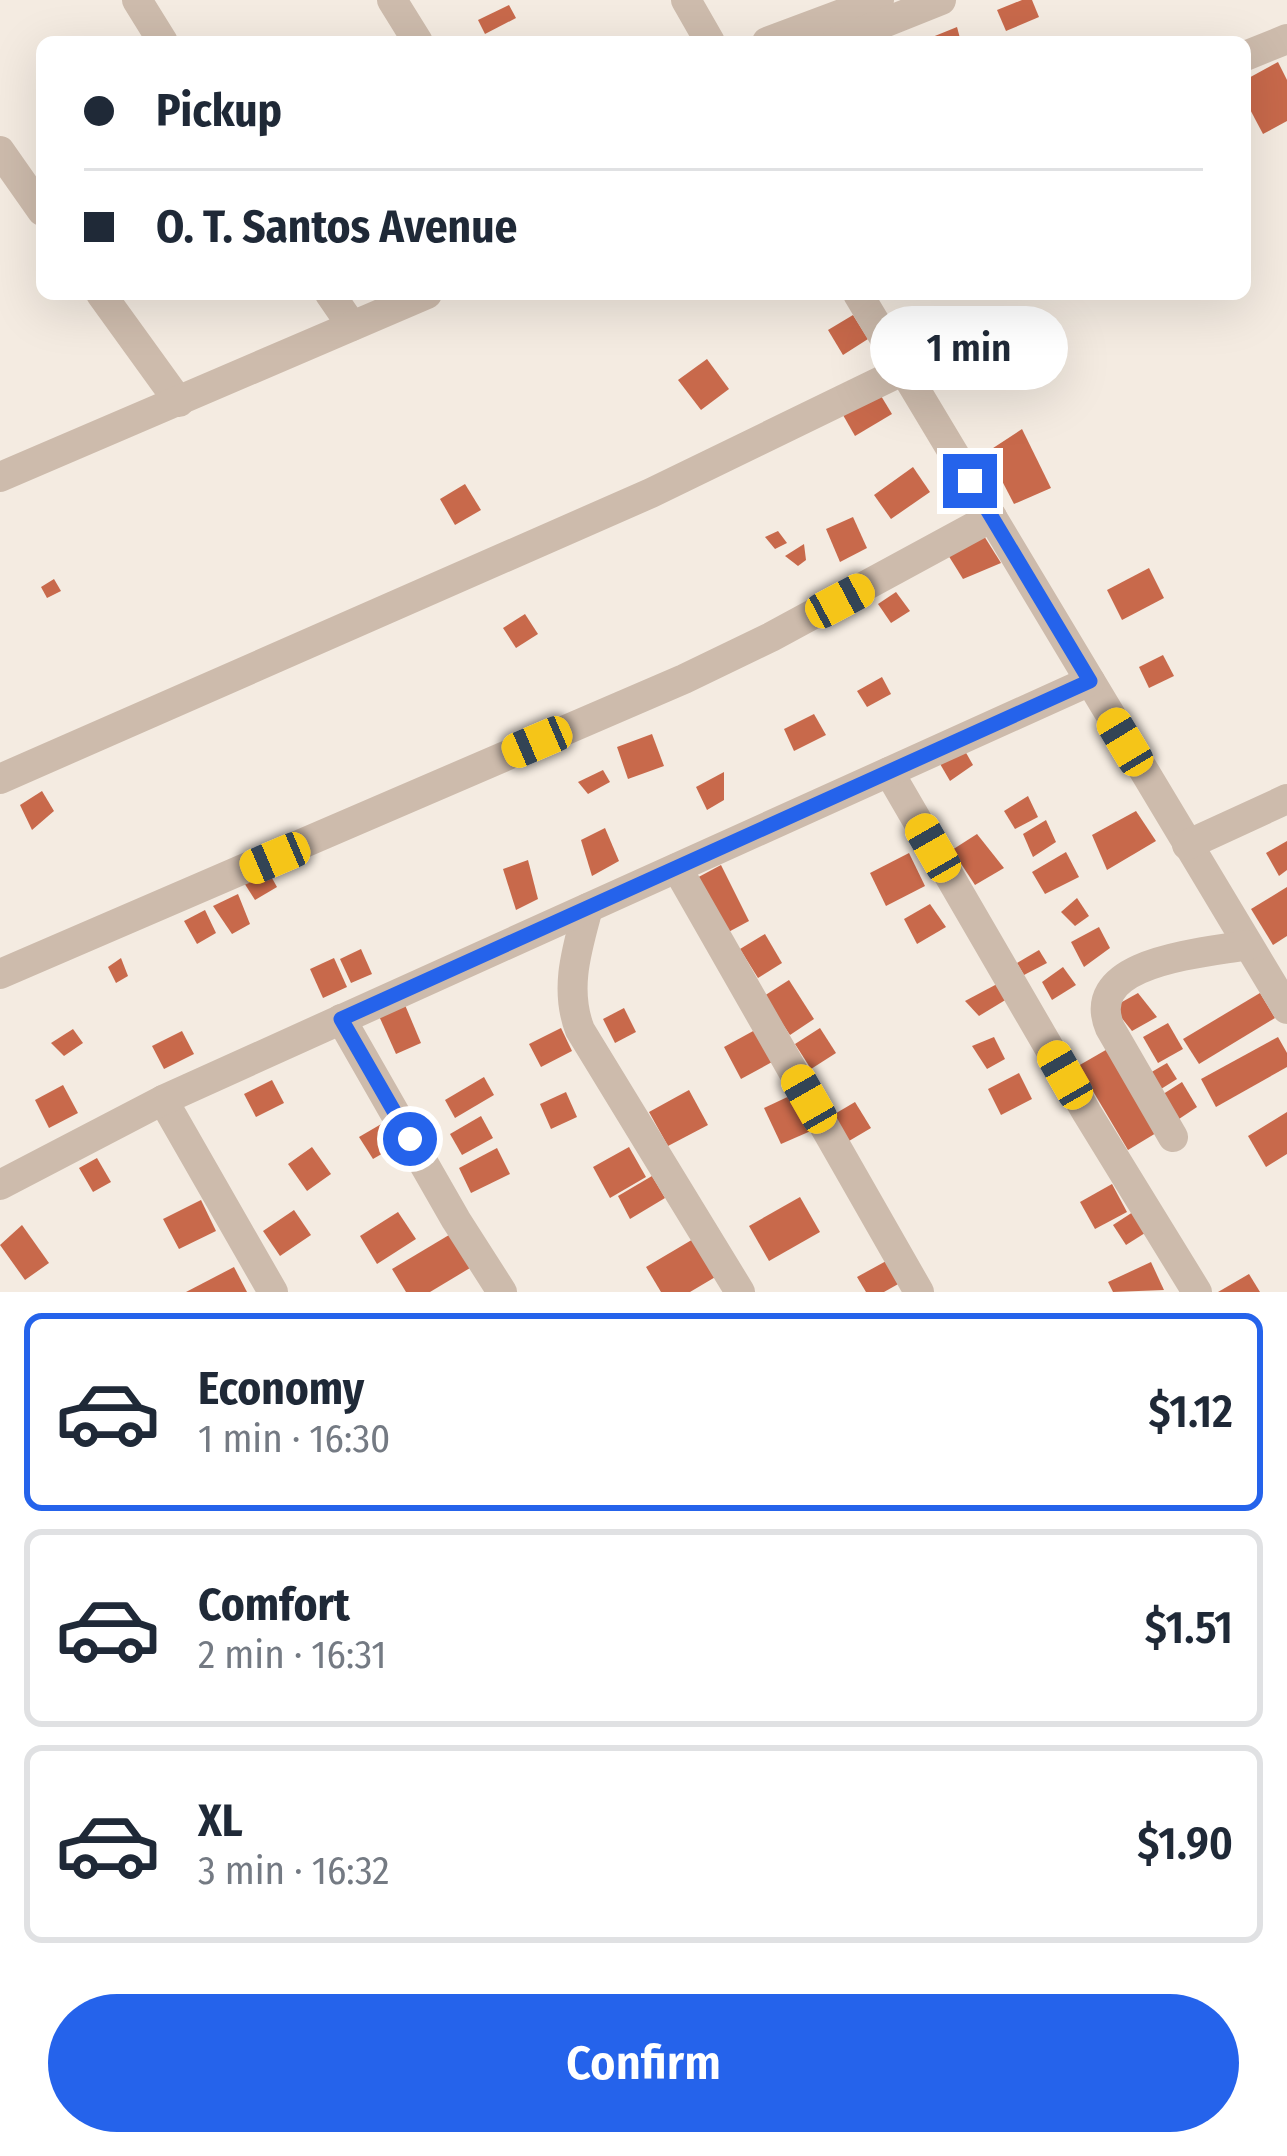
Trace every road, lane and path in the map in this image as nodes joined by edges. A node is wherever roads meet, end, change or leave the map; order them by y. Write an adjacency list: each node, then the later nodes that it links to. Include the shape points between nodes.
1 (137, 0): 6 (street)
2 (392, 0): 7 (street)
3 (686, 0): 8 (street)
4 (879, 0): 9 (street)
5 (941, 0): 10 (street)
6 (160, 36)
7 (414, 36)
8 (707, 36)
9 (782, 36)
10 (851, 36)
11 (1287, 39): 12 (street)
12 (1251, 54)
13 (0, 152): 14 (street)
14 (36, 203)
15 (105, 300): 21 (street)
16 (334, 300): 19 (street)
17 (413, 300): 19 (street)
18 (862, 300): 20 (street)
19 (352, 326): 21 (street)
20 (904, 370): 23 (street); 26 (street, via 651,494)
21 (178, 402): 22 (street)
22 (0, 477)
23 (992, 517): 24 (street); 32 (street, via 684,679)
24 (1090, 681): 25 (street); 28 (street)
25 (889, 772): 29 (street); 42 (street)
26 (0, 779)
27 (1287, 799): 28 (street)
28 (1187, 844): 31 (street)
29 (677, 868): 30 (street); 41 (street)
30 (588, 908): 34 (street); 40 (street, via 571,996 580,1030)
31 (1248, 945): 33 (street); 36 (street, via 1151,963 1107,998 1110,1028)
32 (0, 974)
33 (1287, 1009)
34 (341, 1019): 35 (street); 39 (street)
35 (164, 1100): 37 (street); 38 (street)
36 (1172, 1137)
37 (0, 1185)
38 (273, 1292)
39 (502, 1292)
40 (740, 1292)
41 (920, 1292)
42 (1197, 1292)

